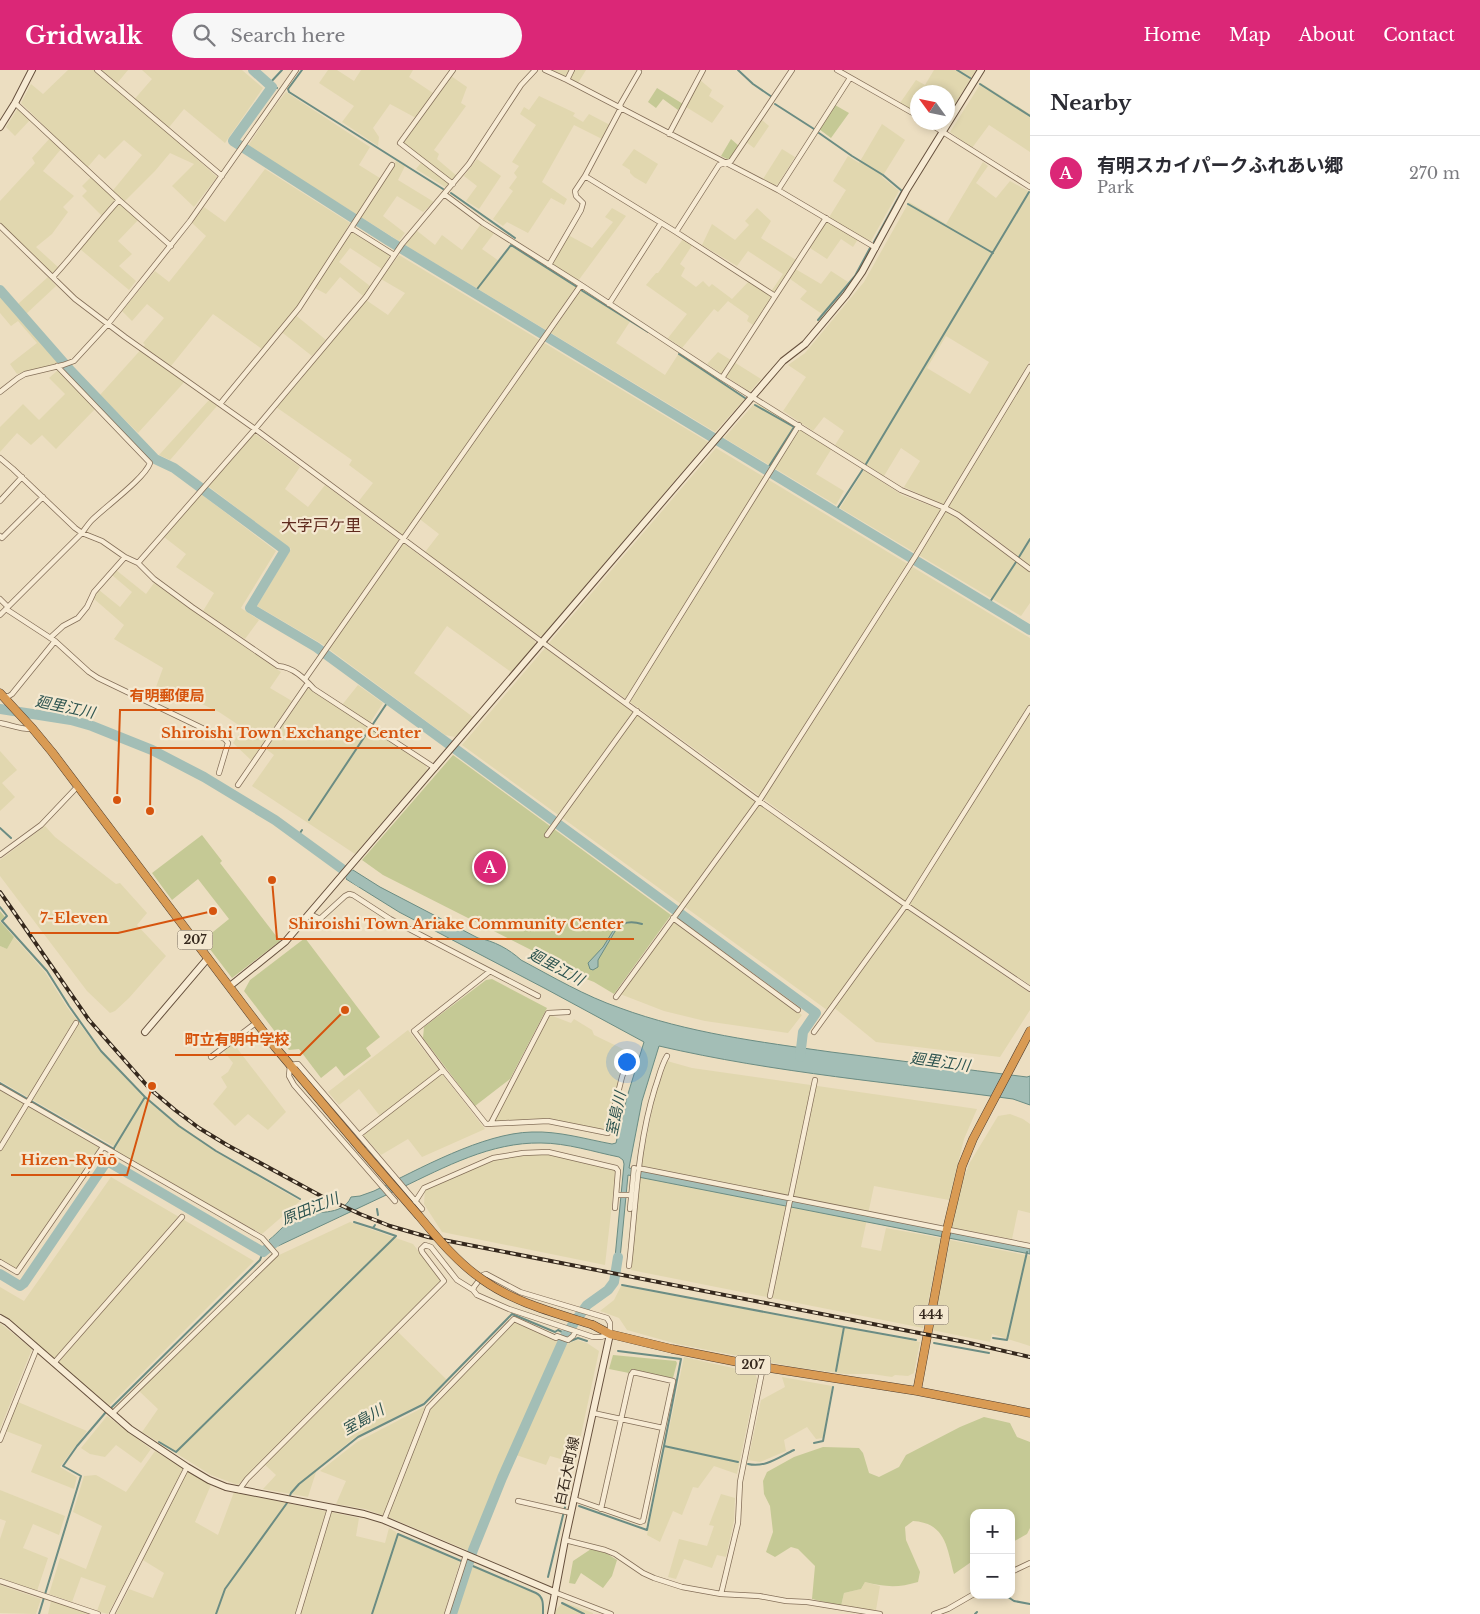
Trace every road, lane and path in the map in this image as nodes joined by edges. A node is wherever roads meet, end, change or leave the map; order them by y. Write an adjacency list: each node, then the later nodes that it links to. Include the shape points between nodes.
1 (32, 70): 15 (street)
2 (98, 70): 24 (street)
3 (296, 70): 24 (street)
4 (453, 70): 26 (street, via 400,143)
5 (535, 70): 26 (street)
6 (545, 70): 14 (street)
7 (572, 70): 14 (street)
8 (703, 70): 21 (street)
9 (792, 70): 22 (street, via 731,161)
10 (837, 70): 13 (street)
11 (981, 70): 20 (street)
12 (639, 72): 16 (street)
13 (850, 78): 17 (street); 28 (street)
14 (567, 80): 16 (street)
15 (15, 103): 18 (street); 30 (street)
16 (621, 108): 21 (street); 25 (street)
17 (910, 112)
18 (0, 126)
19 (939, 130): 20 (street)
20 (942, 132): 27 (street); 37 (street)
21 (669, 134): 22 (street)
22 (726, 163): 28 (street); 35 (street, via 719,165)
23 (392, 165): 34 (street)
24 (222, 176): 36 (street)
25 (585, 176): 32 (street); 39 (street, via 575,191 583,203 581,210)
26 (453, 184): 29 (street)
27 (1030, 187)
28 (778, 190): 31 (street)
29 (444, 194): 38 (street); 39 (street)
30 (119, 200): 36 (street); 40 (street)
31 (826, 218): 37 (street); 42 (street)
32 (661, 223): 35 (street); 43 (street)
33 (0, 226): 40 (street)
34 (352, 226): 38 (street); 50 (street, via 299,308)
35 (676, 232): 42 (street)
36 (171, 246): 44 (street)
37 (876, 248): 49 (street, via 840,302 805,344 783,361)
38 (395, 254): 52 (street, via 366,297)
39 (549, 265): 41 (street)
40 (54, 277): 44 (street, via 75,299)
41 (581, 285): 43 (street); 60 (street)
42 (775, 296): 47 (street)
43 (609, 304): 47 (street)
44 (108, 324): 45 (street, via 74,361); 50 (street)
45 (60, 366): 48 (street, via 25,374); 58 (street, via 150,462)
46 (1030, 367): 57 (street)
47 (722, 378): 49 (street)
48 (0, 392)
49 (752, 397): 51 (street); 69 (street)
50 (220, 404): 52 (street)
51 (799, 425): 57 (street, via 901,490); 72 (street)
52 (255, 429): 60 (street); 62 (street)
53 (0, 458): 54 (street)
54 (22, 477): 55 (street); 56 (street)
55 (42, 497): 58 (street); 59 (street, via 2,538)
56 (0, 501)
57 (945, 508): 63 (street); 81 (street)
58 (82, 533): 61 (street, via 102,541); 65 (street)
59 (0, 536)
60 (403, 539): 69 (street); 70 (street)
61 (125, 557): 62 (street); 67 (street, via 94,592 78,618 62,626)
62 (138, 564): 70 (street, via 192,607 278,666 286,667)
63 (1030, 569)
64 (0, 599): 65 (street)
65 (7, 608): 66 (street); 67 (street)
66 (0, 615)
67 (50, 638): 68 (street)
68 (56, 641): 71 (street, via 10,696); 78 (street, via 98,678 225,738 228,743)
69 (542, 642): 72 (street); 77 (street)
70 (306, 681): 77 (street); 79 (street)
71 (1, 695): 76 (highway, 207)
72 (626, 703): 74 (street)
73 (1030, 708): 84 (street)
74 (637, 711): 81 (street); 82 (street)
75 (0, 722): 76 (street)
76 (33, 729): 80 (highway, 207)
77 (435, 768): 85 (street)
78 (219, 773)
79 (238, 785)
80 (78, 786): 83 (street, via 41,826); 87 (highway, 207)
81 (758, 800): 84 (street); 86 (street)
82 (547, 835)
83 (0, 855)
84 (906, 905): 90 (street); 99 (street)
85 (310, 914): 88 (street, via 321,918 345,896 353,895 390,919); 89 (street, via 286,942)
86 (673, 918): 92 (street); 93 (street)
87 (208, 958): 89 (highway, 207); 98 (street)
88 (489, 972): 91 (street); 104 (street, via 414,1031)
89 (230, 986): 95 (highway, 207)
90 (1030, 989)
91 (538, 996)
92 (616, 997)
93 (798, 1010)
94 (568, 1012): 108 (street, via 548,1013)
95 (257, 1022): 101 (street); 103 (highway, 207)
96 (76, 1023): 107 (street)
97 (1030, 1031): 123 (highway, 444, via 973,1139 962,1166)
98 (144, 1032)
99 (814, 1032)
100 (667, 1056): 112 (street, via 651,1101)
101 (211, 1057)
102 (629, 1057): 108 (street, via 608,1132 548,1121)
103 (290, 1065): 109 (street, via 298,1064); 117 (street, via 289,1076 294,1085); 131 (highway, 207, bridge, via 464,1266 484,1281 528,1303)
104 (443, 1070): 108 (street, via 482,1120 486,1124); 109 (street)
105 (815, 1080): 116 (street)
106 (0, 1087): 107 (street)
107 (29, 1101): 110 (street); 111 (street)
108 (491, 1123)
109 (359, 1134): 118 (street)
110 (103, 1147): 125 (street, via 17,1272); 136 (street, via 262,1238 276,1254)
111 (0, 1148)
112 (636, 1168): 113 (street); 116 (street)
113 (635, 1178): 115 (street); 126 (street)
114 (616, 1194): 115 (street); 118 (street, via 616,1168 548,1152 493,1158 424,1188); 119 (street)
115 (631, 1195): 121 (street)
116 (790, 1198): 123 (street); 128 (street)
117 (395, 1201)
118 (415, 1202): 120 (street)
119 (615, 1208)
120 (422, 1209)
121 (630, 1209)
122 (182, 1217): 133 (street)
123 (947, 1229): 124 (street); 135 (highway, 444)
124 (1030, 1246)
125 (0, 1262)
126 (629, 1266)
127 (473, 1290): 130 (street, via 477,1295 509,1309); 131 (street, via 486,1274 520,1292 607,1318); 143 (street, via 457,1280 428,1245 423,1246 422,1252 444,1281)
128 (770, 1296)
129 (0, 1318): 132 (street)
130 (575, 1332): 131 (street, via 593,1337); 149 (street, via 568,1340 556,1338 514,1319 428,1408)
131 (610, 1334): 134 (highway, 207); 137 (street, 白石大町線)
132 (37, 1348): 133 (street); 141 (street)
133 (54, 1363): 136 (street)
134 (763, 1367): 135 (highway, 207); 156 (street, via 740,1482 738,1523)
135 (917, 1391): 138 (highway, 207)
136 (109, 1412): 142 (street)
137 (593, 1413): 139 (street); 144 (street, 白石大町線)
138 (1030, 1413)
139 (621, 1419): 140 (street); 140 (street, via 633,1372 673,1381); 147 (street)
140 (663, 1428): 147 (street, via 643,1521)
141 (0, 1440)
142 (187, 1467): 143 (street, via 209,1480); 159 (street)
143 (239, 1490): 146 (street)
144 (574, 1499): 147 (street); 148 (street, 白石大町線)
145 (518, 1501): 148 (street)
146 (330, 1508): 149 (street); 160 (street)
147 (601, 1509)
148 (566, 1512): 150 (street, 白石大町線)
149 (384, 1520): 151 (street)
150 (565, 1540): 155 (street, 白石大町線); 156 (street, via 615,1554 654,1578)
151 (464, 1559): 155 (street, via 475,1558); 161 (street)
152 (1030, 1563): 153 (street)
153 (1015, 1570)
154 (0, 1581): 158 (street)
155 (554, 1592): 162 (street, 白石大町線); 163 (street)
156 (721, 1594): 164 (street, via 807,1602)
157 (970, 1596): 165 (street)
158 (98, 1614)
159 (112, 1614)
160 (298, 1614)
161 (447, 1614)
162 (551, 1614)
163 (611, 1614)
164 (880, 1614)
165 (934, 1614)

